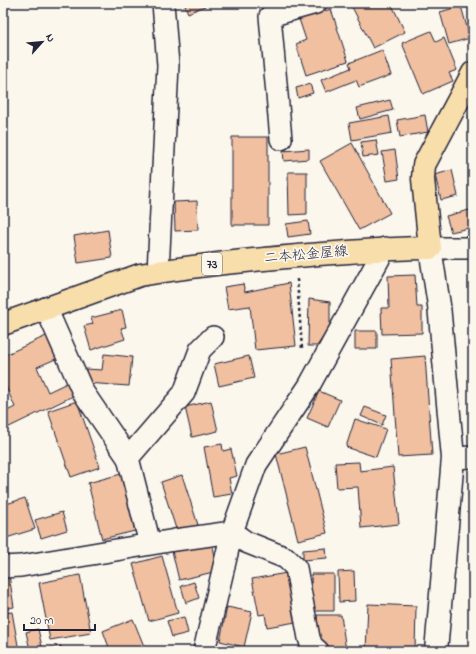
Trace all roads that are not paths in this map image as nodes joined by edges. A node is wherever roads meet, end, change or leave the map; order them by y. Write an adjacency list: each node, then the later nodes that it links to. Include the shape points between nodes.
1 (163, 3): 8 (street, via 168,65)
2 (316, 3): 4 (street, via 270,16)
3 (473, 73): 6 (main road, via 424,165 423,179)
4 (281, 139)
5 (385, 248): 6 (main road, 二本松金屋線 / 73); 8 (main road, 二本松金屋線 / 73, via 221,262); 14 (street, via 309,386 256,465)
6 (430, 248): 7 (street); 12 (street)
7 (473, 248)
8 (158, 272): 9 (main road, 二本松金屋線 / 73, via 140,275)
9 (46, 308): 10 (main road, 二本松金屋線 / 73); 13 (street, via 83,392)
10 (3, 324)
11 (213, 337): 13 (street, via 200,350 184,393)
12 (463, 457): 19 (street)
13 (128, 458): 15 (street)
14 (232, 532): 15 (street); 17 (street, via 246,542 286,558 296,568); 18 (street)
15 (150, 544): 16 (street)
16 (3, 567)
17 (311, 649)
18 (204, 651)
19 (436, 651)

